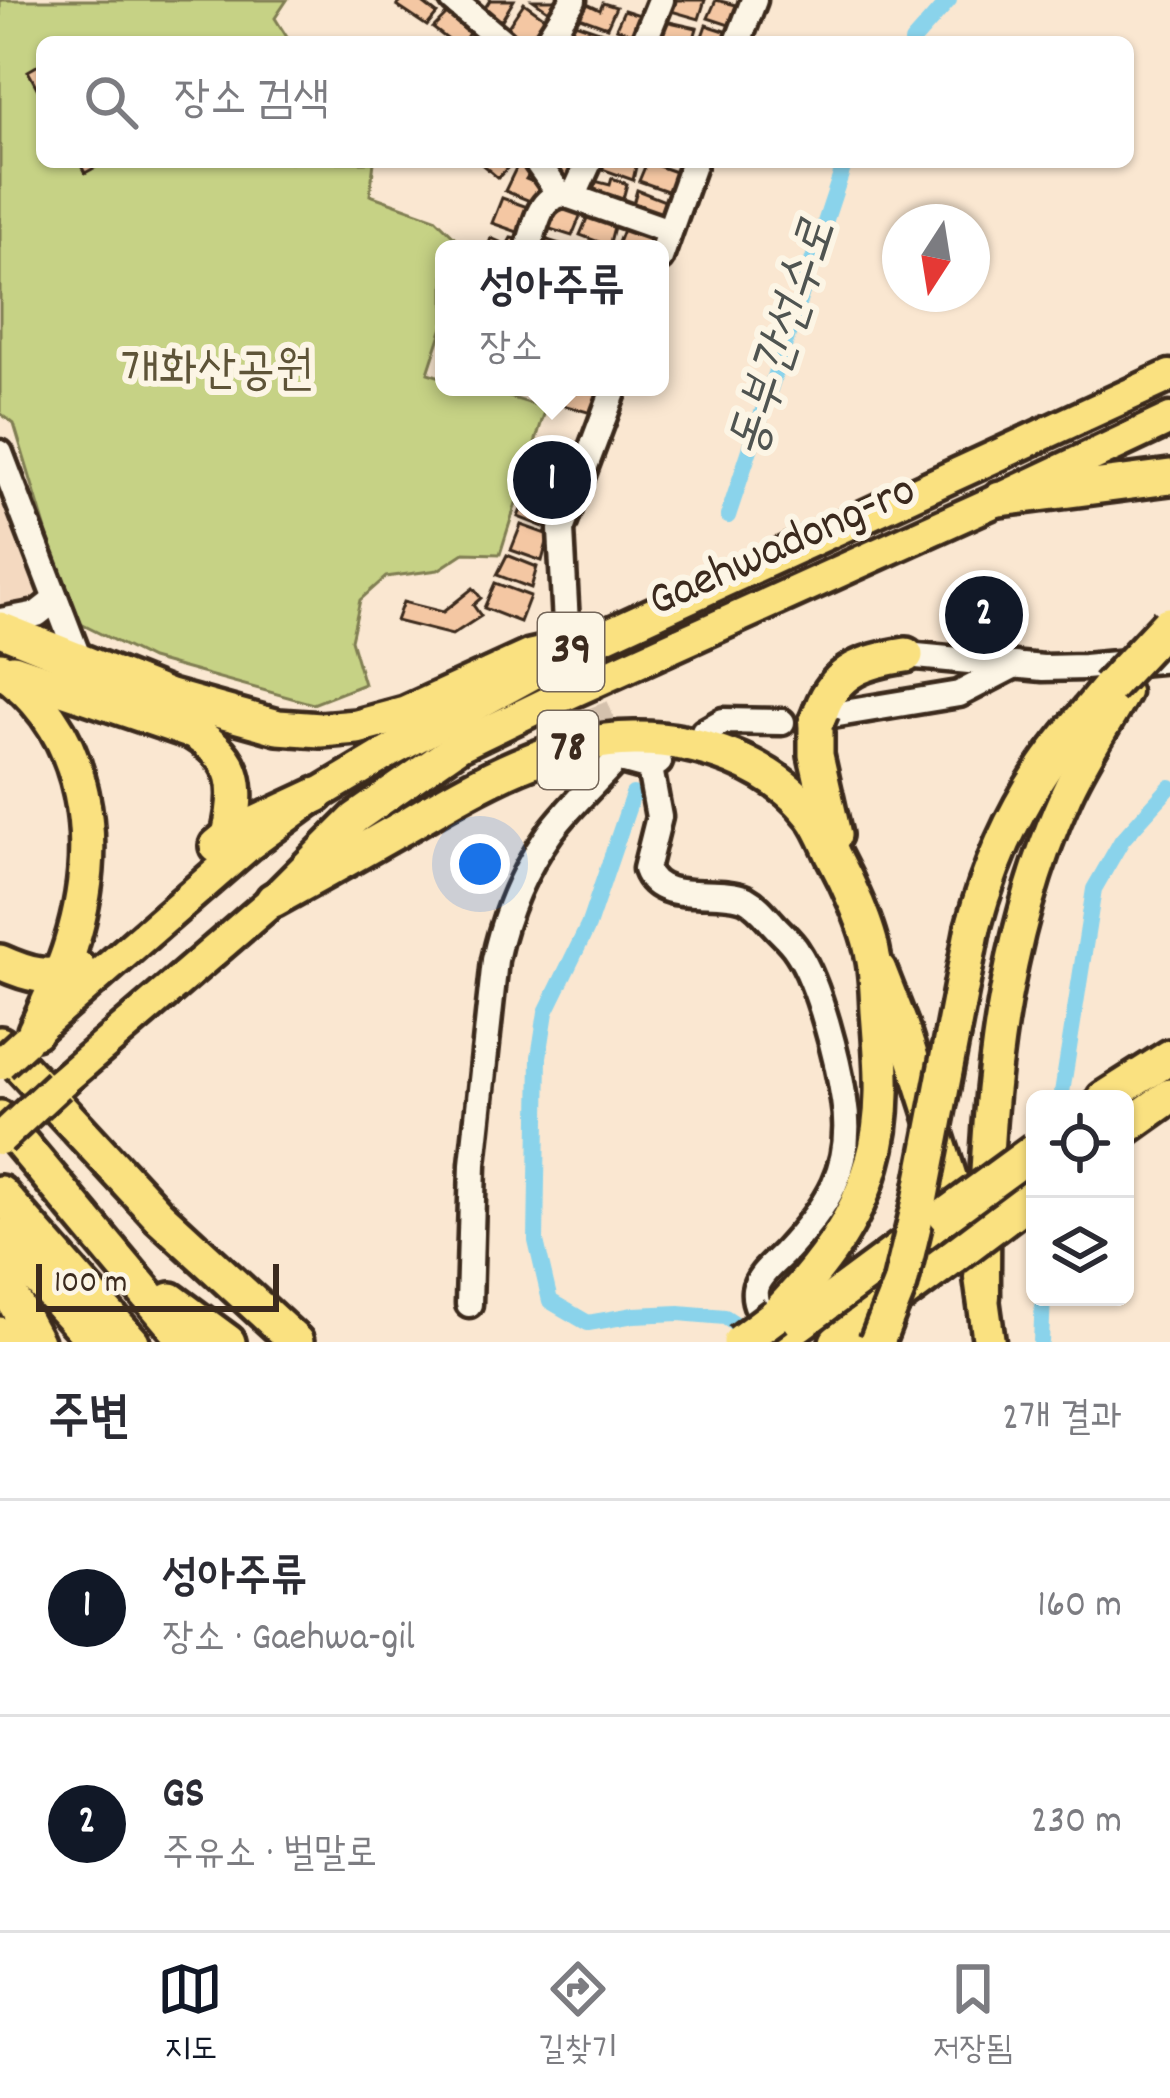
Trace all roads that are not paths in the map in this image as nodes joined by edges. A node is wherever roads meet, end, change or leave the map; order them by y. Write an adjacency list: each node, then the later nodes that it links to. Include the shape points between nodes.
1 (453, 0): 5 (street)
2 (573, 0): 6 (street)
3 (661, 0): 7 (street)
4 (754, 0): 8 (street)
5 (496, 36)
6 (550, 36)
7 (646, 36)
8 (740, 36)
9 (541, 168): 12 (street)
10 (586, 168): 12 (street, via 575,193)
11 (692, 168): 13 (street)
12 (558, 192): 13 (street); 14 (street, via 545,202)
13 (669, 231): 15 (street)
14 (531, 240)
15 (666, 240)
16 (1170, 376): 25 (main road, Gaehwadong-ro / 39)
17 (612, 396): 25 (street, via 561,530)
18 (1170, 419): 21 (main road, Gaehwadong-ro / 39)
19 (0, 453): 22 (street)
20 (1170, 477): 21 (highway)
21 (1000, 500): 37 (main road, Gaehwadong-ro / 39, via 460,745 355,818)
22 (55, 600): 24 (street); 28 (street)
23 (1169, 623): 31 (highway, bridge)
24 (5, 630): 28 (highway)
25 (576, 634): 28 (highway, via 406,714 320,730 278,727 170,697); 35 (main road, Gaehwadong-ro / 39)
26 (907, 655): 29 (street); 32 (highway, via 841,677 826,695)
27 (1170, 658): 29 (street)
28 (80, 662)
29 (1015, 665): 32 (street, via 959,694)
30 (0, 668): 35 (highway, via 211,743 235,780 234,813 220,843); 40 (highway, via 46,710 80,782 84,883)
31 (1116, 690): 59 (main road, via 1067,792 1013,945 986,1182); 72 (highway, bridge, via 1043,769 985,883 920,1201)
32 (823, 716): 36 (highway, via 816,754)
33 (782, 722): 34 (street, via 724,721)
34 (704, 732)
35 (316, 795): 41 (main road, Gaehwadong-ro / 39)
36 (842, 872): 37 (highway, 78, via 813,816 780,784 705,749 638,738 493,775); 38 (highway, 78)
37 (273, 900): 50 (main road, Gaehwadong-ro / 39, bridge)
38 (873, 953): 59 (main road, 78, via 955,1184); 62 (highway, via 884,1079 873,1162 857,1207)
39 (0, 962): 40 (highway, via 35,974)
40 (72, 970): 41 (highway)
41 (20, 1039): 43 (main road, Gaehwadong-ro / 39, bridge); 63 (highway, via 159,1216)
42 (1170, 1057): 45 (highway)
43 (0, 1064)
44 (1170, 1071): 47 (highway)
45 (1134, 1095)
46 (1170, 1096): 48 (highway)
47 (1134, 1099)
48 (1134, 1104)
49 (0, 1118): 57 (highway)
50 (0, 1139)
51 (1026, 1159): 55 (highway, bridge)
52 (1026, 1178): 55 (highway)
53 (0, 1192): 67 (highway)
54 (1029, 1198): 55 (highway, bridge)
55 (950, 1235): 62 (highway); 71 (highway)
56 (0, 1236): 66 (highway)
57 (111, 1252): 68 (highway); 69 (highway)
58 (0, 1275): 65 (highway)
59 (984, 1296): 73 (main road, 78)
60 (469, 1304): 62 (street, via 473,1164 500,935 553,829 617,759 658,763 658,817 646,869 652,882 736,896 760,909 798,952 837,1064 848,1123 839,1177 755,1289 761,1315)
61 (0, 1334): 64 (highway)
62 (785, 1334): 70 (highway, bridge)
63 (289, 1338)
64 (5, 1342)
65 (36, 1342)
66 (95, 1342)
67 (132, 1342)
68 (187, 1342)
69 (228, 1342)
70 (740, 1342)
71 (837, 1342)
72 (877, 1342)
73 (989, 1342)

